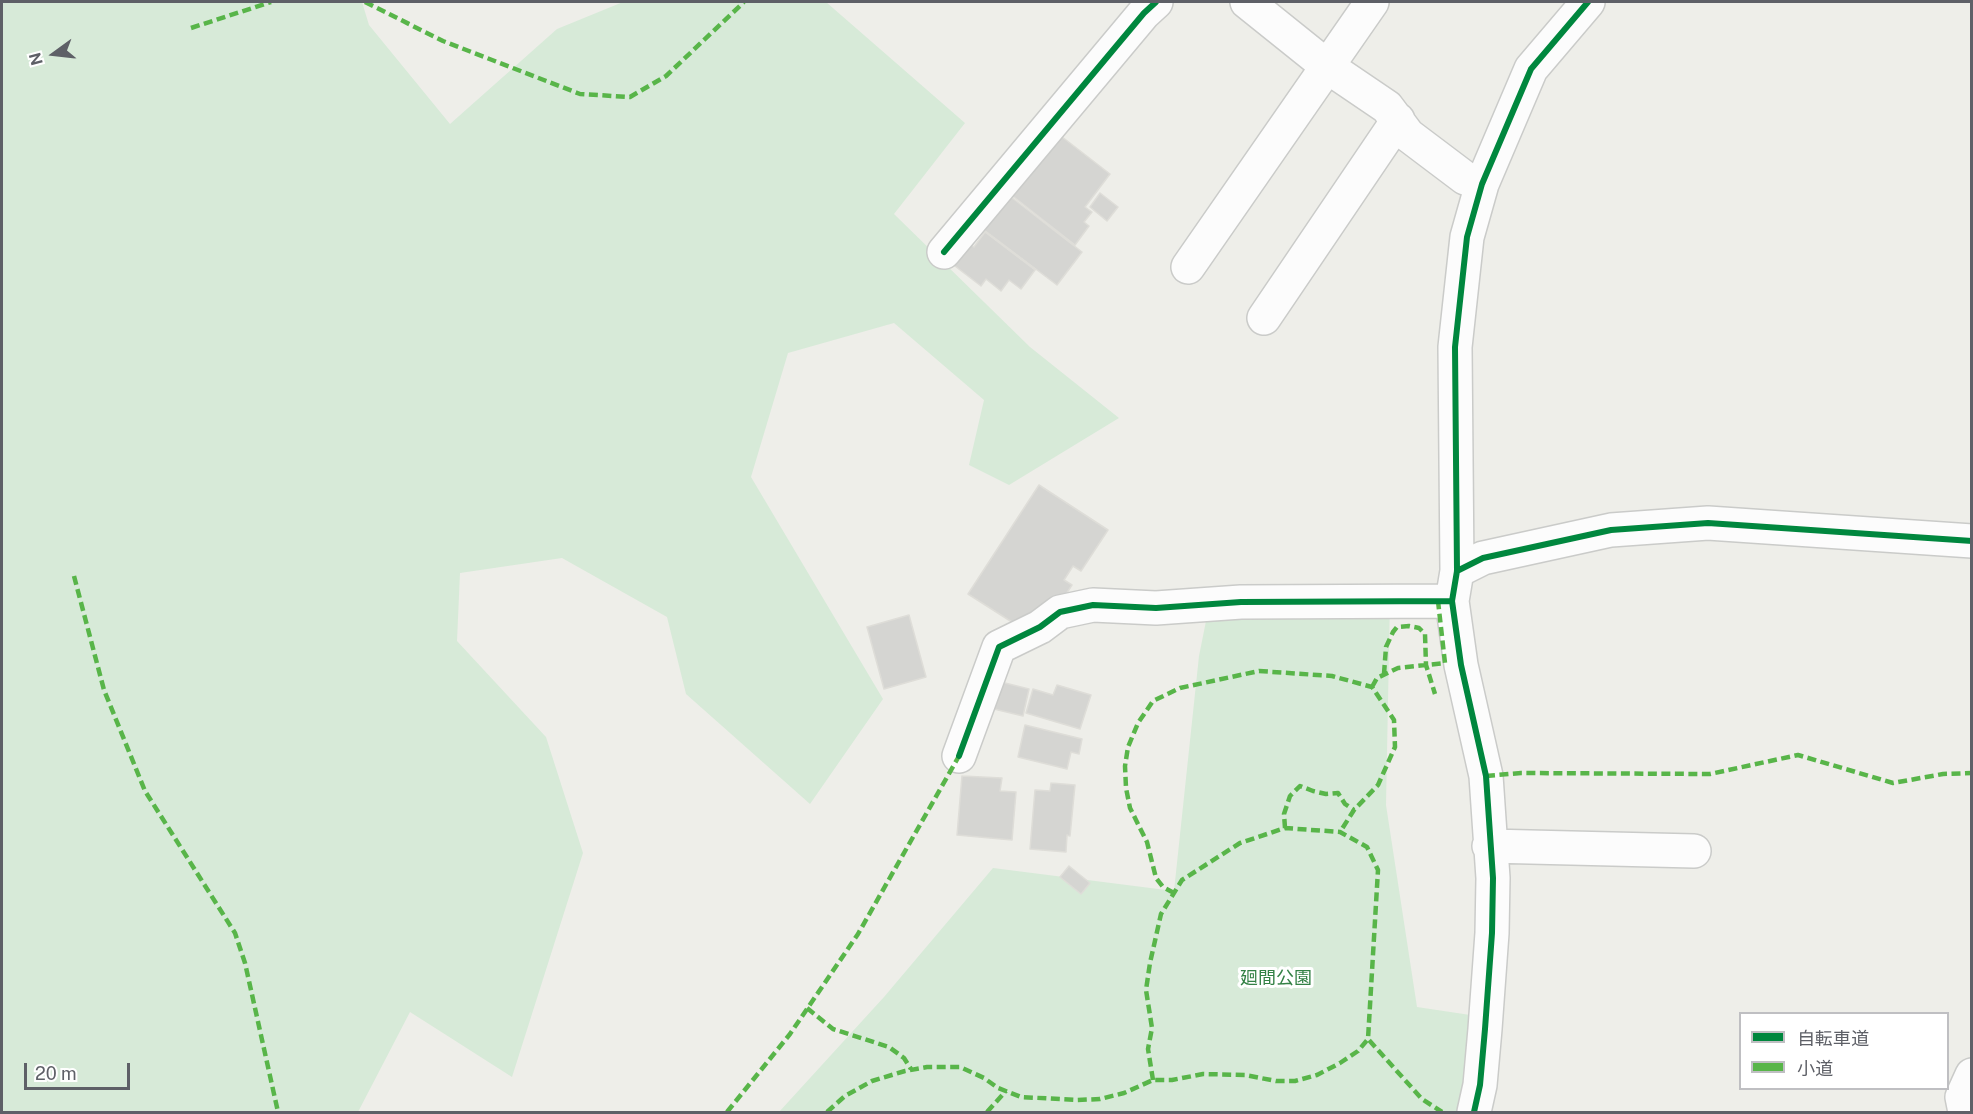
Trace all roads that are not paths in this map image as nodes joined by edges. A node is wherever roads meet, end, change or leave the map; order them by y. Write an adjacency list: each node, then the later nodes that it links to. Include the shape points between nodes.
1 (1156, 2): 8 (street)
2 (1246, 2): 5 (street)
3 (1372, 2): 5 (street)
4 (1588, 2): 7 (street, via 1531,69)
5 (1328, 67): 6 (street, via 1387,107); 9 (street)
6 (1398, 120): 7 (street, via 1408,135 1466,178); 10 (street)
7 (1482, 184): 12 (street, via 1467,237 1455,347)
8 (944, 252)
9 (1188, 267)
10 (1264, 318)
11 (1971, 541): 12 (street, via 1708,523 1611,530 1483,558)
12 (1454, 586): 13 (street, via 1156,608 1094,605 1060,612 1040,627 999,647); 14 (street, via 1461,665 1486,776)
13 (959, 756)
14 (1490, 846): 15 (street); 17 (street, via 1492,933 1480,1085)
15 (1694, 851)
16 (1971, 1075): 18 (street, via 1962,1097)
17 (1474, 1113)
18 (1965, 1113)

